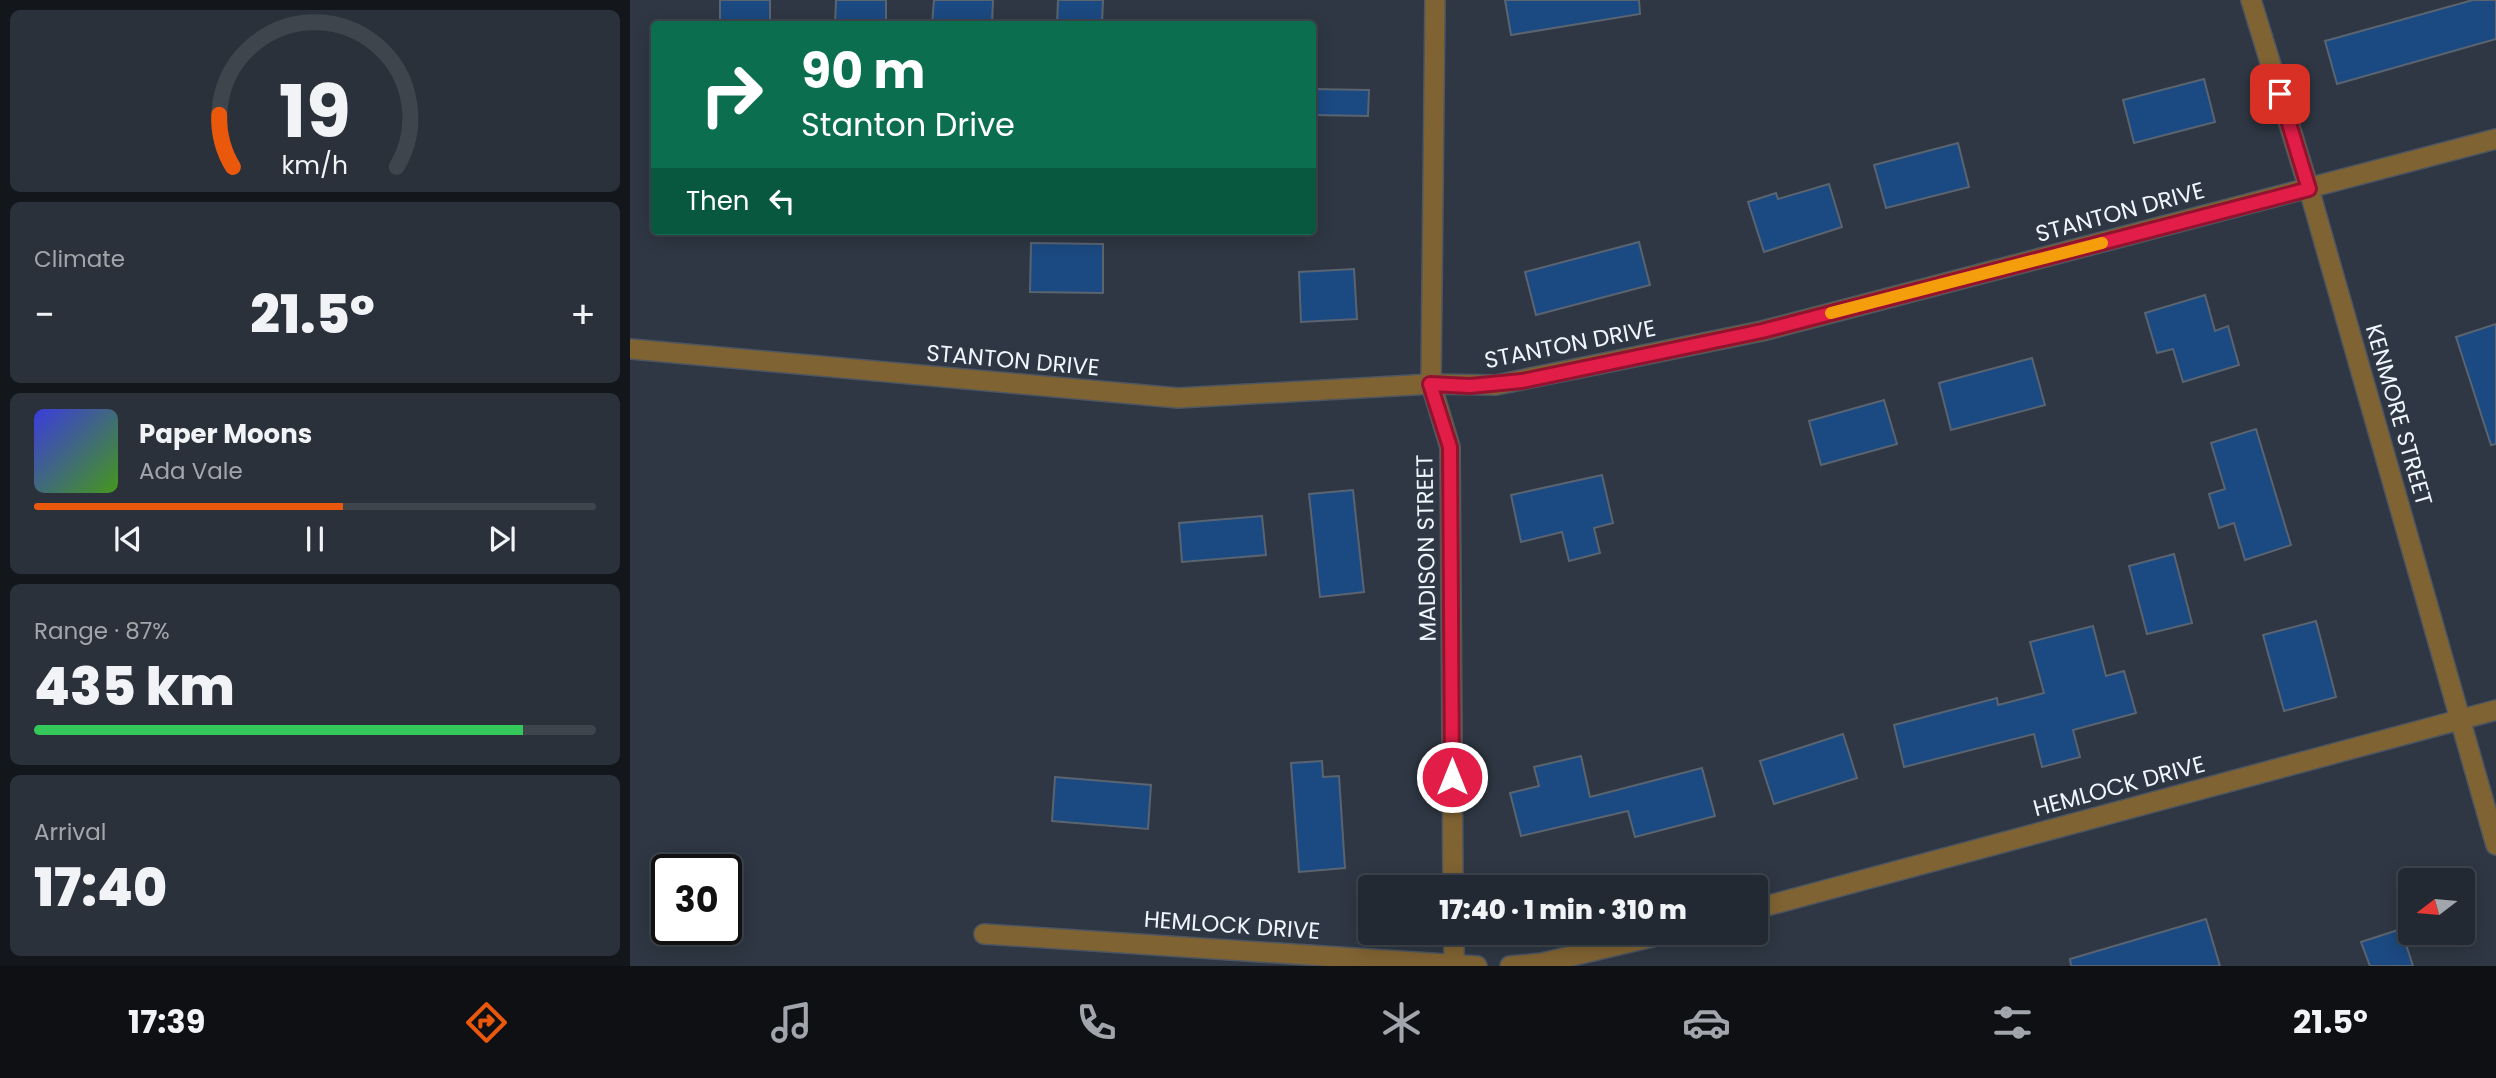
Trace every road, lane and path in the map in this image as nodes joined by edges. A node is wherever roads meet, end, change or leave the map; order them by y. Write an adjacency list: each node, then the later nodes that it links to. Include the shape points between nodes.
1 (1435, 0): 6 (street, MADISON STREET)
2 (2251, 0): 4 (street, KENMORE STREET)
3 (2496, 139): 4 (street, STANTON DRIVE)
4 (2309, 189): 6 (street, STANTON DRIVE, via 1762,331 1509,383); 8 (street, KENMORE STREET)
5 (630, 349): 6 (street, STANTON DRIVE, via 1178,398)
6 (1430, 384): 10 (street, MADISON STREET, via 1450,447)
7 (2496, 710): 8 (street, HEMLOCK DRIVE)
8 (2460, 720): 9 (street, KENMORE STREET); 11 (street, HEMLOCK DRIVE)
9 (2496, 845)
10 (1453, 875)
11 (1768, 906)
12 (984, 934): 15 (street, HEMLOCK DRIVE)
13 (1454, 945): 15 (street)
14 (1618, 945): 17 (street)
15 (1454, 965): 16 (street, HEMLOCK DRIVE)
16 (1477, 966)
17 (1510, 966)

